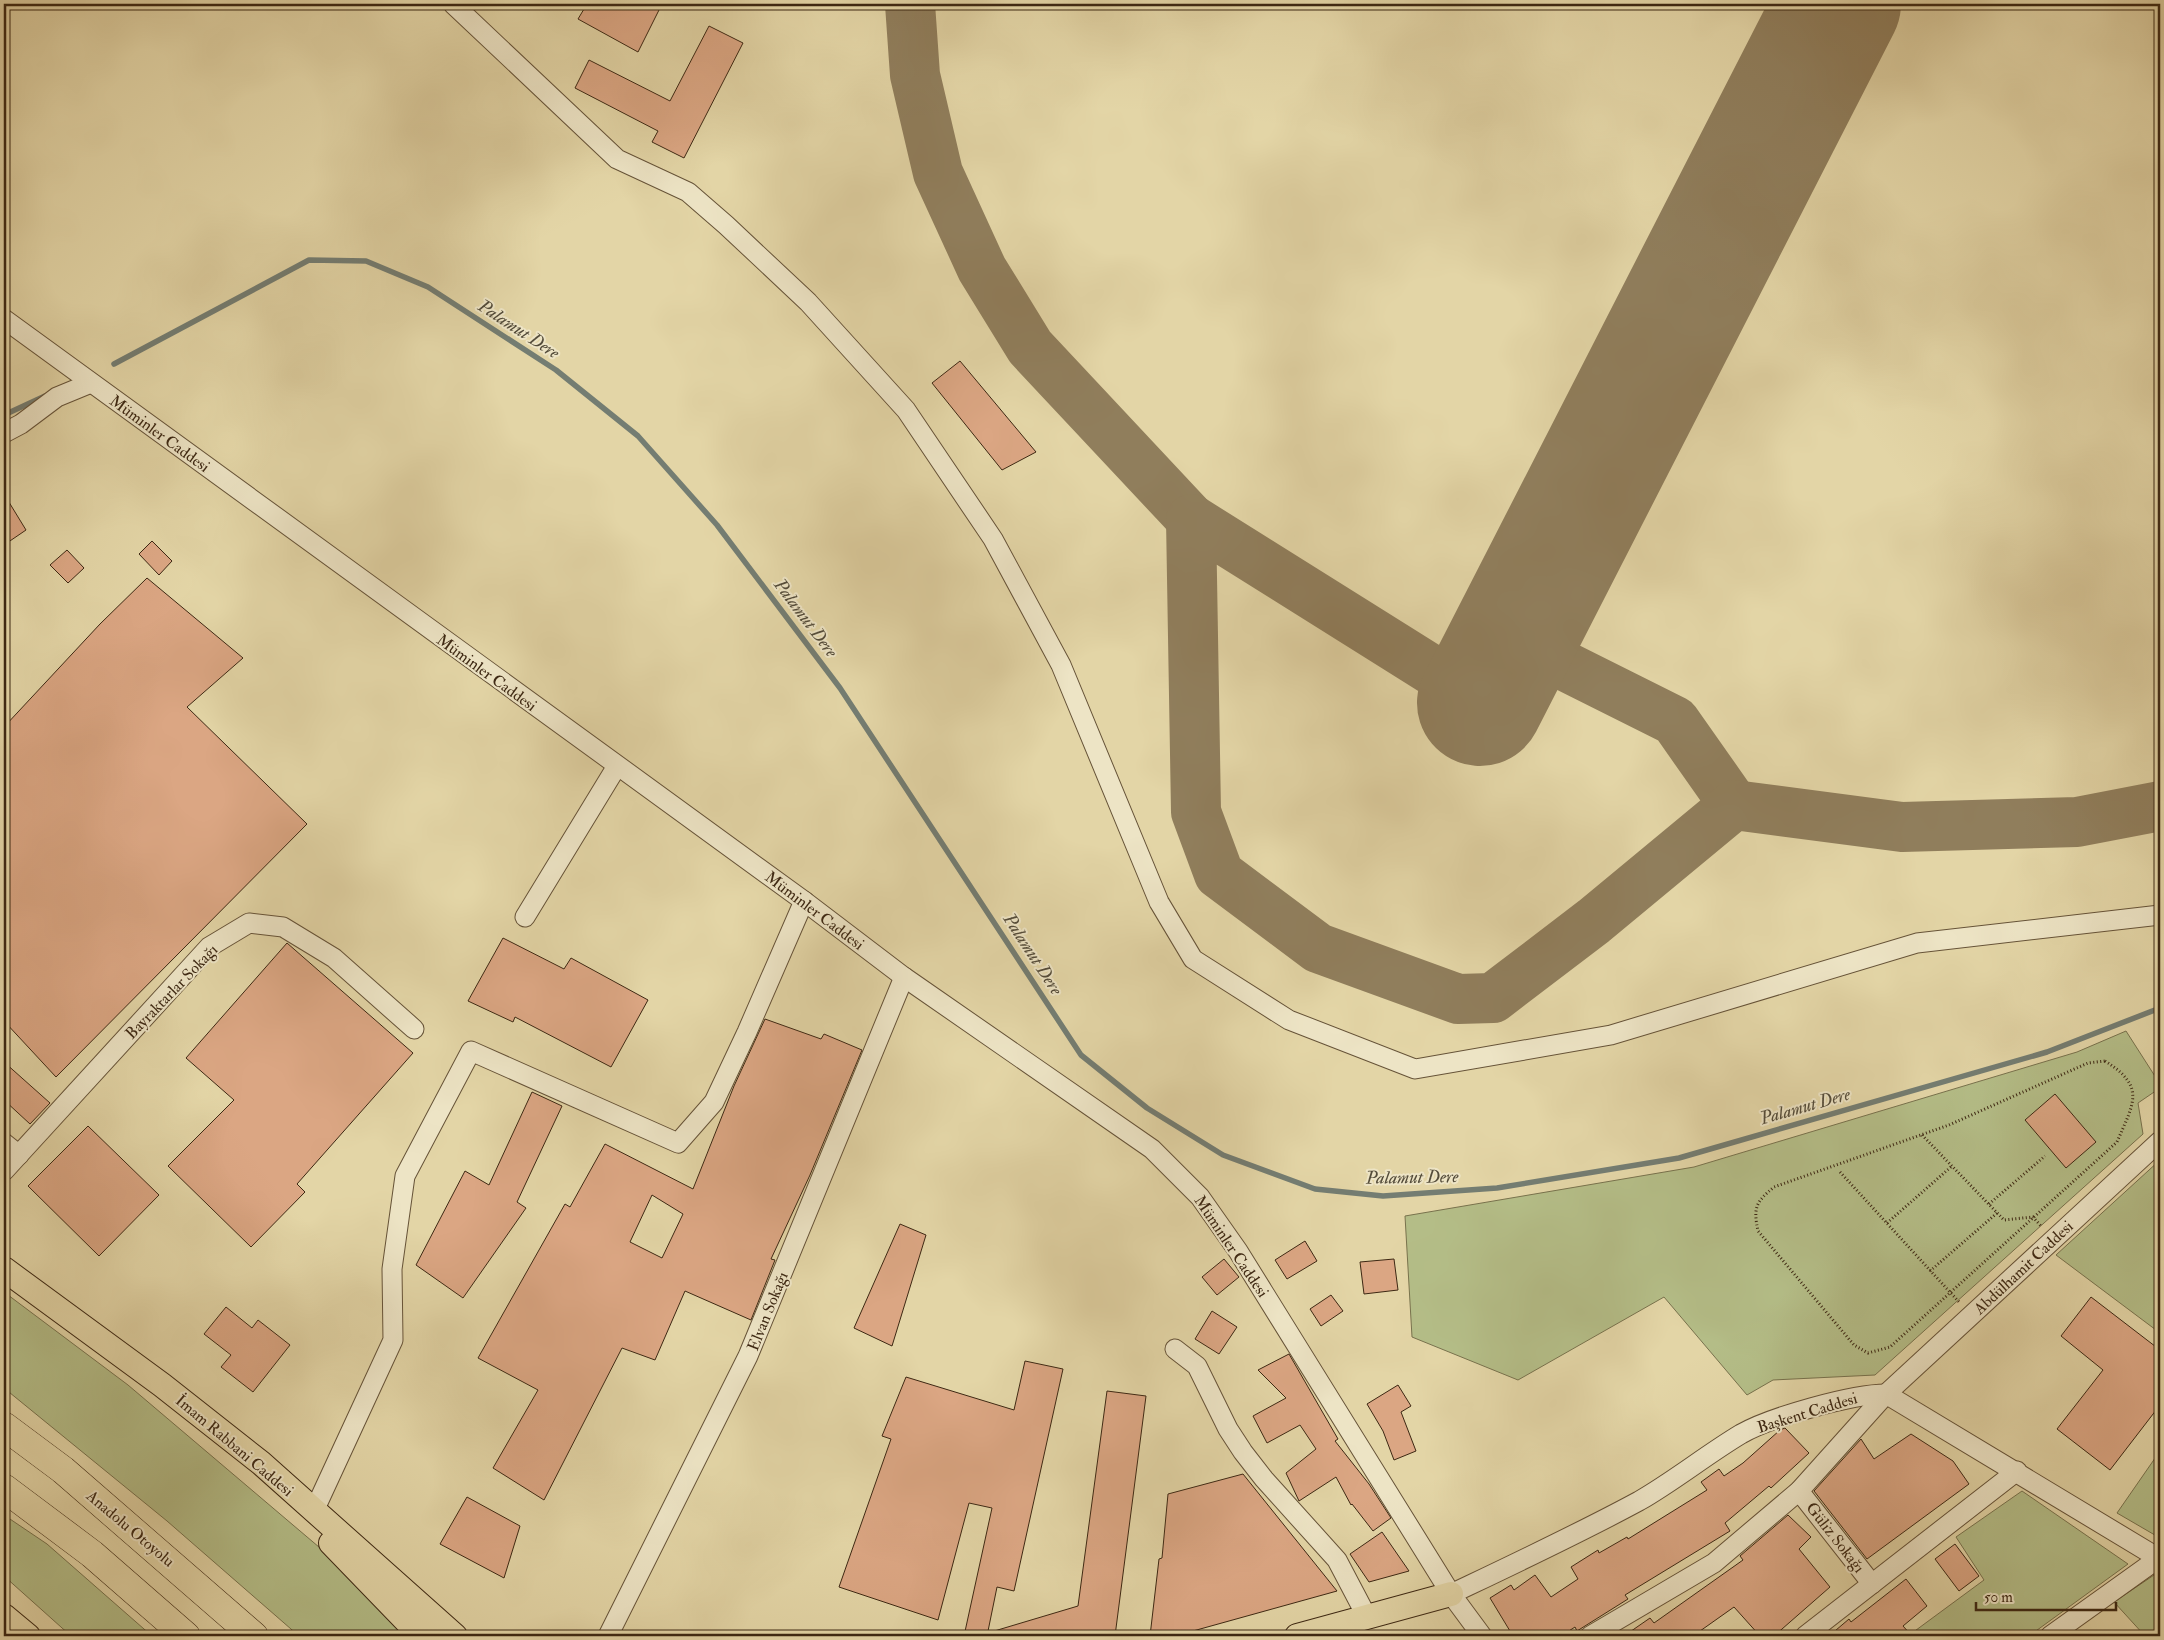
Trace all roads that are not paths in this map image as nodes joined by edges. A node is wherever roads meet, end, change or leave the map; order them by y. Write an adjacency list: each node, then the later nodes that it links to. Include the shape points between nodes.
1 (453, 4): 7 (street, via 616,159 688,192 726,225 808,302 906,410 993,539 1061,665 1159,902 1193,959 1289,1020 1415,1069 1611,1035 1917,944)
2 (4, 319): 3 (street, Müminler Caddesi)
3 (91, 383): 4 (street, via 57,397); 5 (street, Müminler Caddesi)
4 (4, 433)
5 (617, 766): 6 (street, Müminler Caddesi); 8 (street)
6 (804, 901): 9 (street, Müminler Caddesi); 24 (street, via 714,1102 678,1143 471,1051 404,1176 392,1269 393,1340)
7 (2160, 915)
8 (525, 916)
9 (904, 977): 28 (street, Müminler Caddesi, via 1152,1149 1200,1197 1238,1251); 36 (street, Elvan Sokağı, via 748,1356)
10 (414, 1029): 13 (street, Bayraktarlar Sokağı, via 334,958 283,927 249,923 209,947)
11 (2160, 1141): 17 (street, Abdülhamit Caddesi)
12 (4, 1143): 13 (street)
13 (19, 1155): 14 (street, Bayraktarlar Sokağı)
14 (4, 1171)
15 (4, 1269): 19 (main road, İmam Rabbani Caddesi, via 162,1385)
16 (1175, 1349): 30 (street, via 1197,1366 1228,1429 1248,1459 1337,1560)
17 (1886, 1394): 20 (street); 22 (street, Abdülhamit Caddesi); 28 (street, Başkent Caddesi, via 1855,1397 1762,1424 1589,1528)
18 (4, 1426): 33 (highway, Anadolu Otoyolu, via 63,1470)
19 (260, 1463): 24 (main road, İmam Rabbani Caddesi); 34 (main road, via 353,1567)
20 (2017, 1472): 26 (street); 27 (street)
21 (4, 1488): 25 (highway)
22 (1799, 1491): 27 (street, Güliz Sokağı); 39 (street, Abdülhamit Caddesi, via 1714,1563)
23 (4, 1495): 25 (highway)
24 (314, 1511): 35 (main road, İmam Rabbani Caddesi)
25 (92, 1554): 32 (highway)
26 (2160, 1558): 41 (street)
27 (1872, 1584): 40 (street)
28 (1451, 1594): 30 (main road); 38 (street, Müminler Caddesi)
29 (4, 1616): 31 (main road)
30 (1367, 1617): 37 (main road)
31 (28, 1636)
32 (186, 1636)
33 (254, 1636)
34 (421, 1636)
35 (455, 1636)
36 (608, 1636)
37 (1296, 1636)
38 (1482, 1636)
39 (1590, 1636)
40 (1804, 1636)
41 (2050, 1636)

